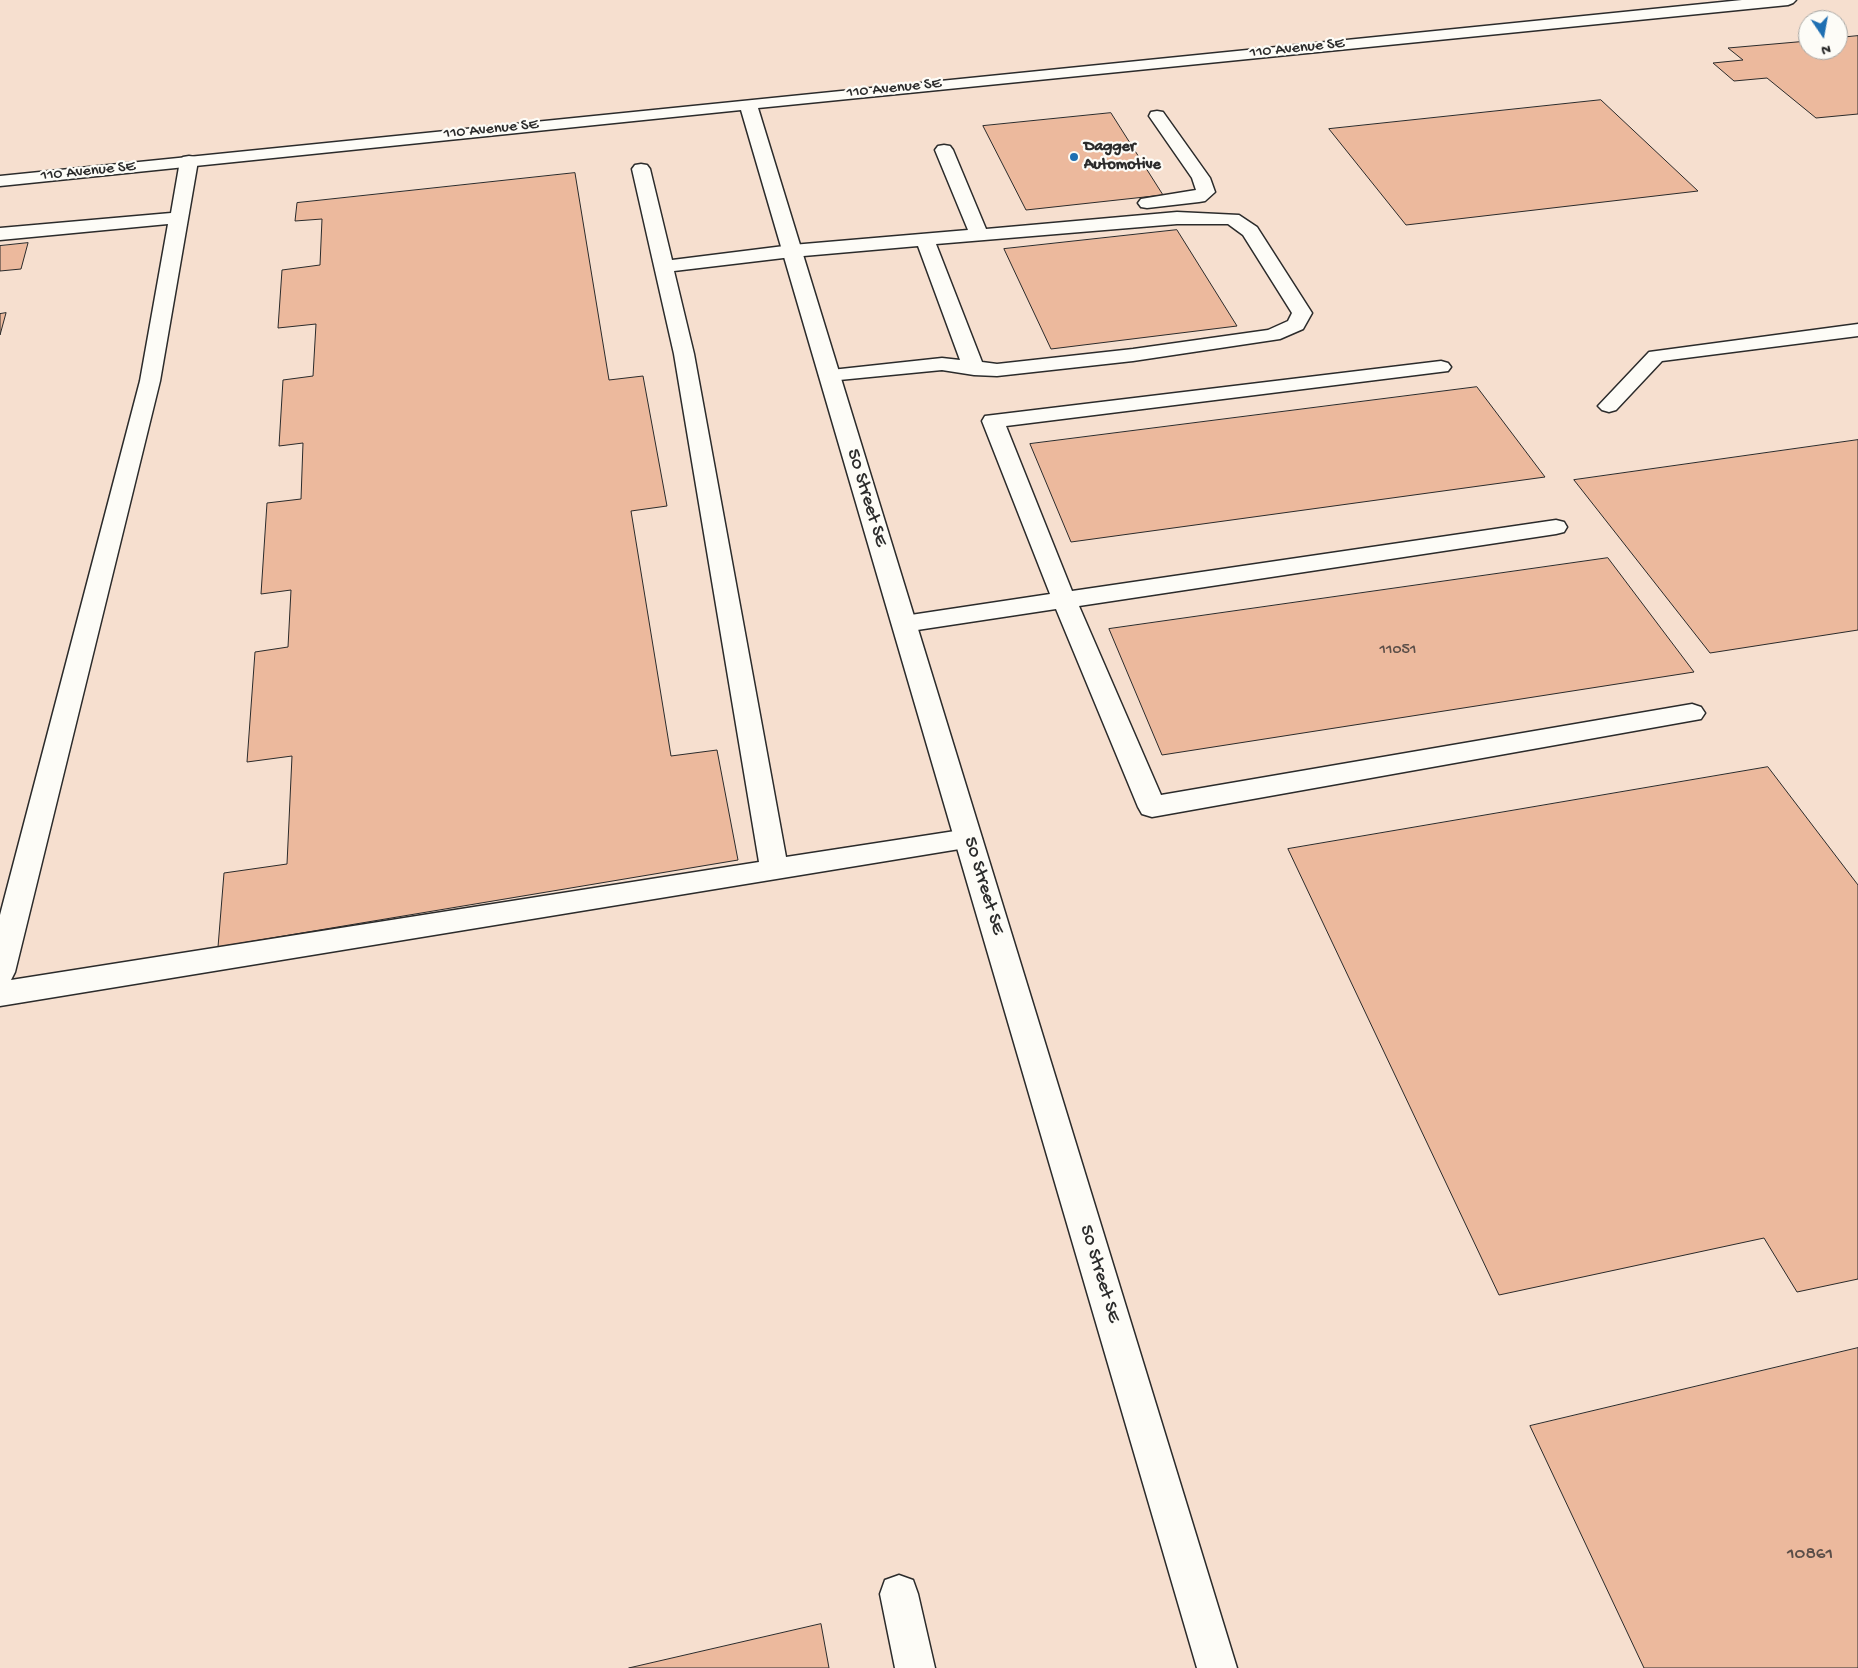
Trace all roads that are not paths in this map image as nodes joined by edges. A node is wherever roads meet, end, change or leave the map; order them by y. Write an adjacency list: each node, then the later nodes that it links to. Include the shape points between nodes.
1 (1788, 0): 2 (street, 110 Avenue SE)
2 (748, 104): 5 (street, 110 Avenue SE); 12 (street, 50 Street SE)
3 (1157, 116): 9 (street, via 1201,178 1206,192 1199,197)
4 (944, 150): 9 (street)
5 (189, 161): 7 (street, 110 Avenue SE); 8 (street)
6 (642, 169): 13 (street)
7 (0, 181)
8 (179, 218): 10 (street); 25 (street, via 150,381)
9 (977, 229): 11 (street); 16 (street, via 1177,218 1232,219 1250,231 1302,313 1296,325 1274,335 1133,355 997,370)
10 (0, 234)
11 (925, 240): 12 (street); 16 (street)
12 (792, 251): 13 (street); 17 (street, 50 Street SE)
13 (664, 267): 24 (street, via 684,354)
14 (1858, 330): 18 (street, via 1656,356)
15 (1441, 367): 20 (street, via 994,421)
16 (974, 369): 17 (street, via 942,364)
17 (829, 375): 21 (street, 50 Street SE)
18 (1609, 406)
19 (1556, 527): 20 (street)
20 (1064, 600): 21 (street); 22 (street, via 1152,807)
21 (904, 624): 23 (street, 50 Street SE)
22 (1692, 713)
23 (968, 839): 24 (street); 29 (street, 50 Street SE)
24 (774, 870): 26 (street)
25 (0, 972)
26 (0, 994)
27 (898, 1594): 28 (street)
28 (915, 1668)
29 (1217, 1668)

